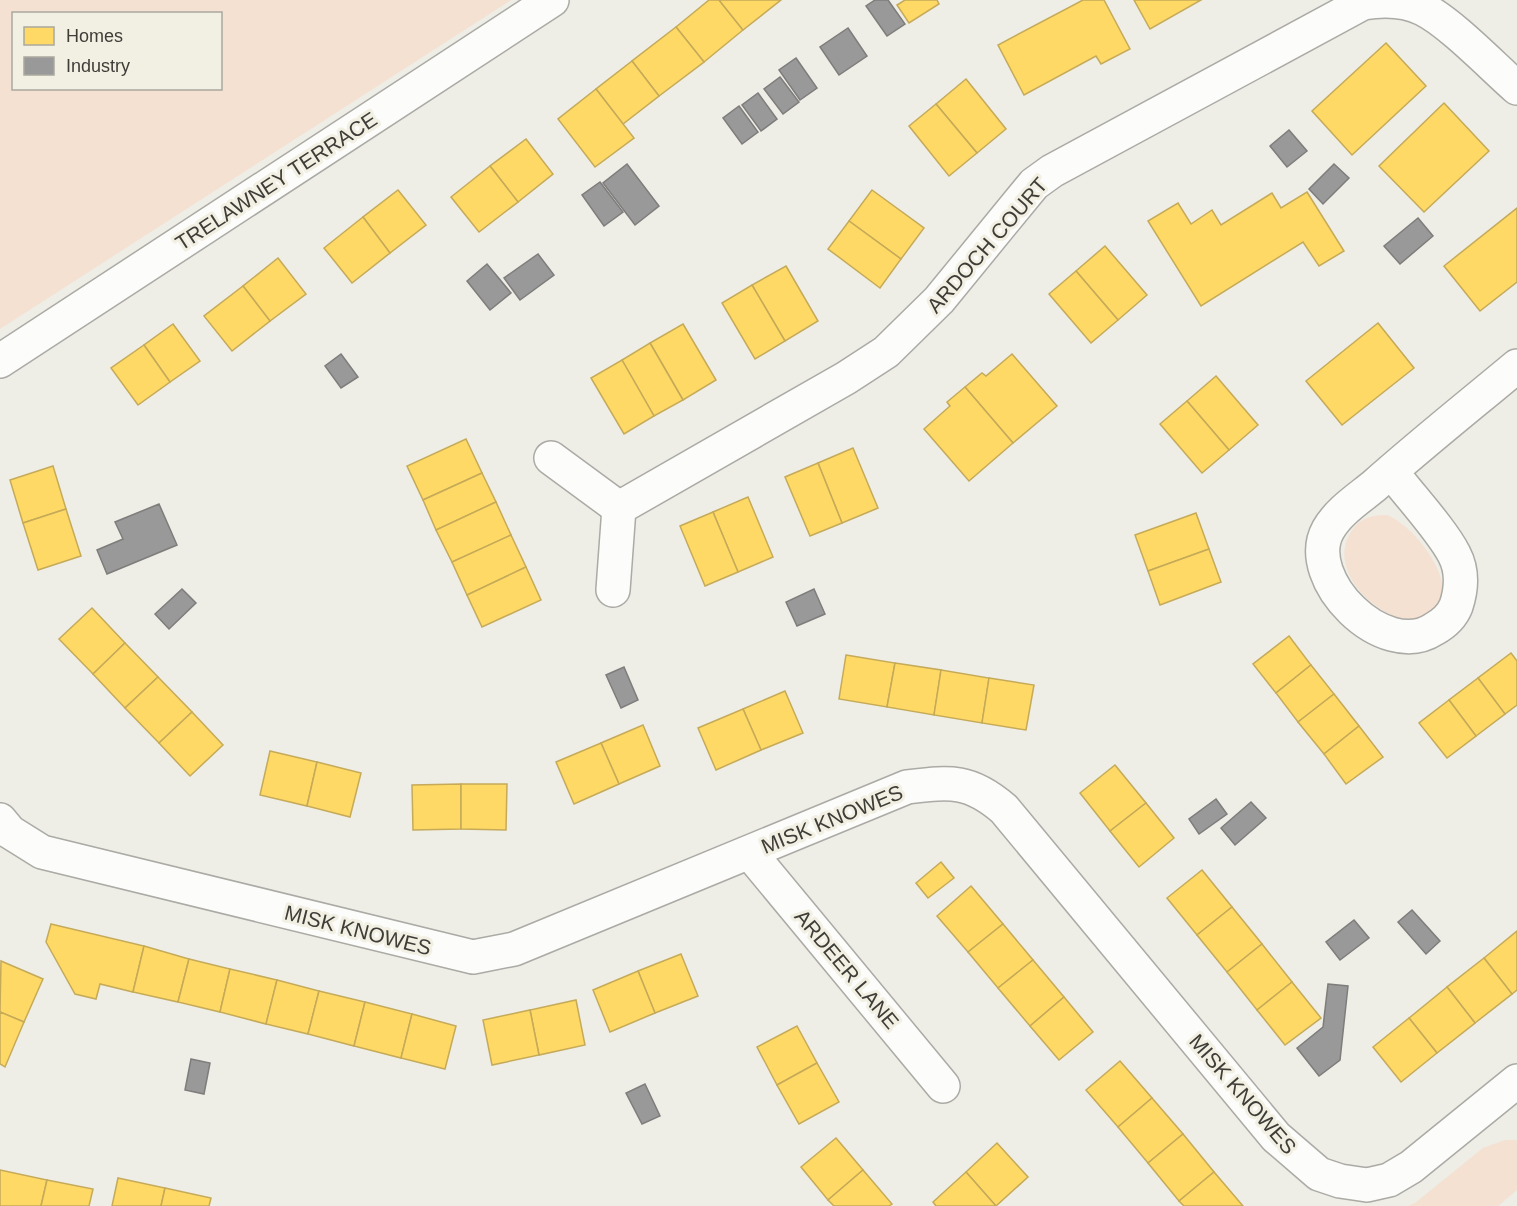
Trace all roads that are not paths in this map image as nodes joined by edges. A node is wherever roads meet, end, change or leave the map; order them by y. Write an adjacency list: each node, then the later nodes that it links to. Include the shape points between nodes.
1 (552, 0): 3 (street, TRELAWNEY TERRACE)
2 (1517, 88): 7 (street, ARDOCH COURT, via 1423,9 1390,1 1363,3 1052,171 1034,184 915,326 886,352)
3 (0, 361)
4 (1517, 366): 6 (street)
5 (551, 459): 7 (street)
6 (1390, 471): 6 (street, via 1454,553 1461,573 1461,592 1454,611 1424,636 1403,638 1368,625 1327,573 1323,551 1327,531 1338,516)
7 (619, 508): 8 (street)
8 (613, 590)
9 (3, 832): 10 (street, MISK KNOWES, via 42,852 473,957 514,949)
10 (750, 853): 11 (street, MISK KNOWES, via 907,787 965,784 990,797 1276,1137 1303,1163 1340,1181 1367,1185 1389,1180 1411,1167); 12 (street, ARDEER LANE)
11 (1517, 1081)
12 (944, 1086)

